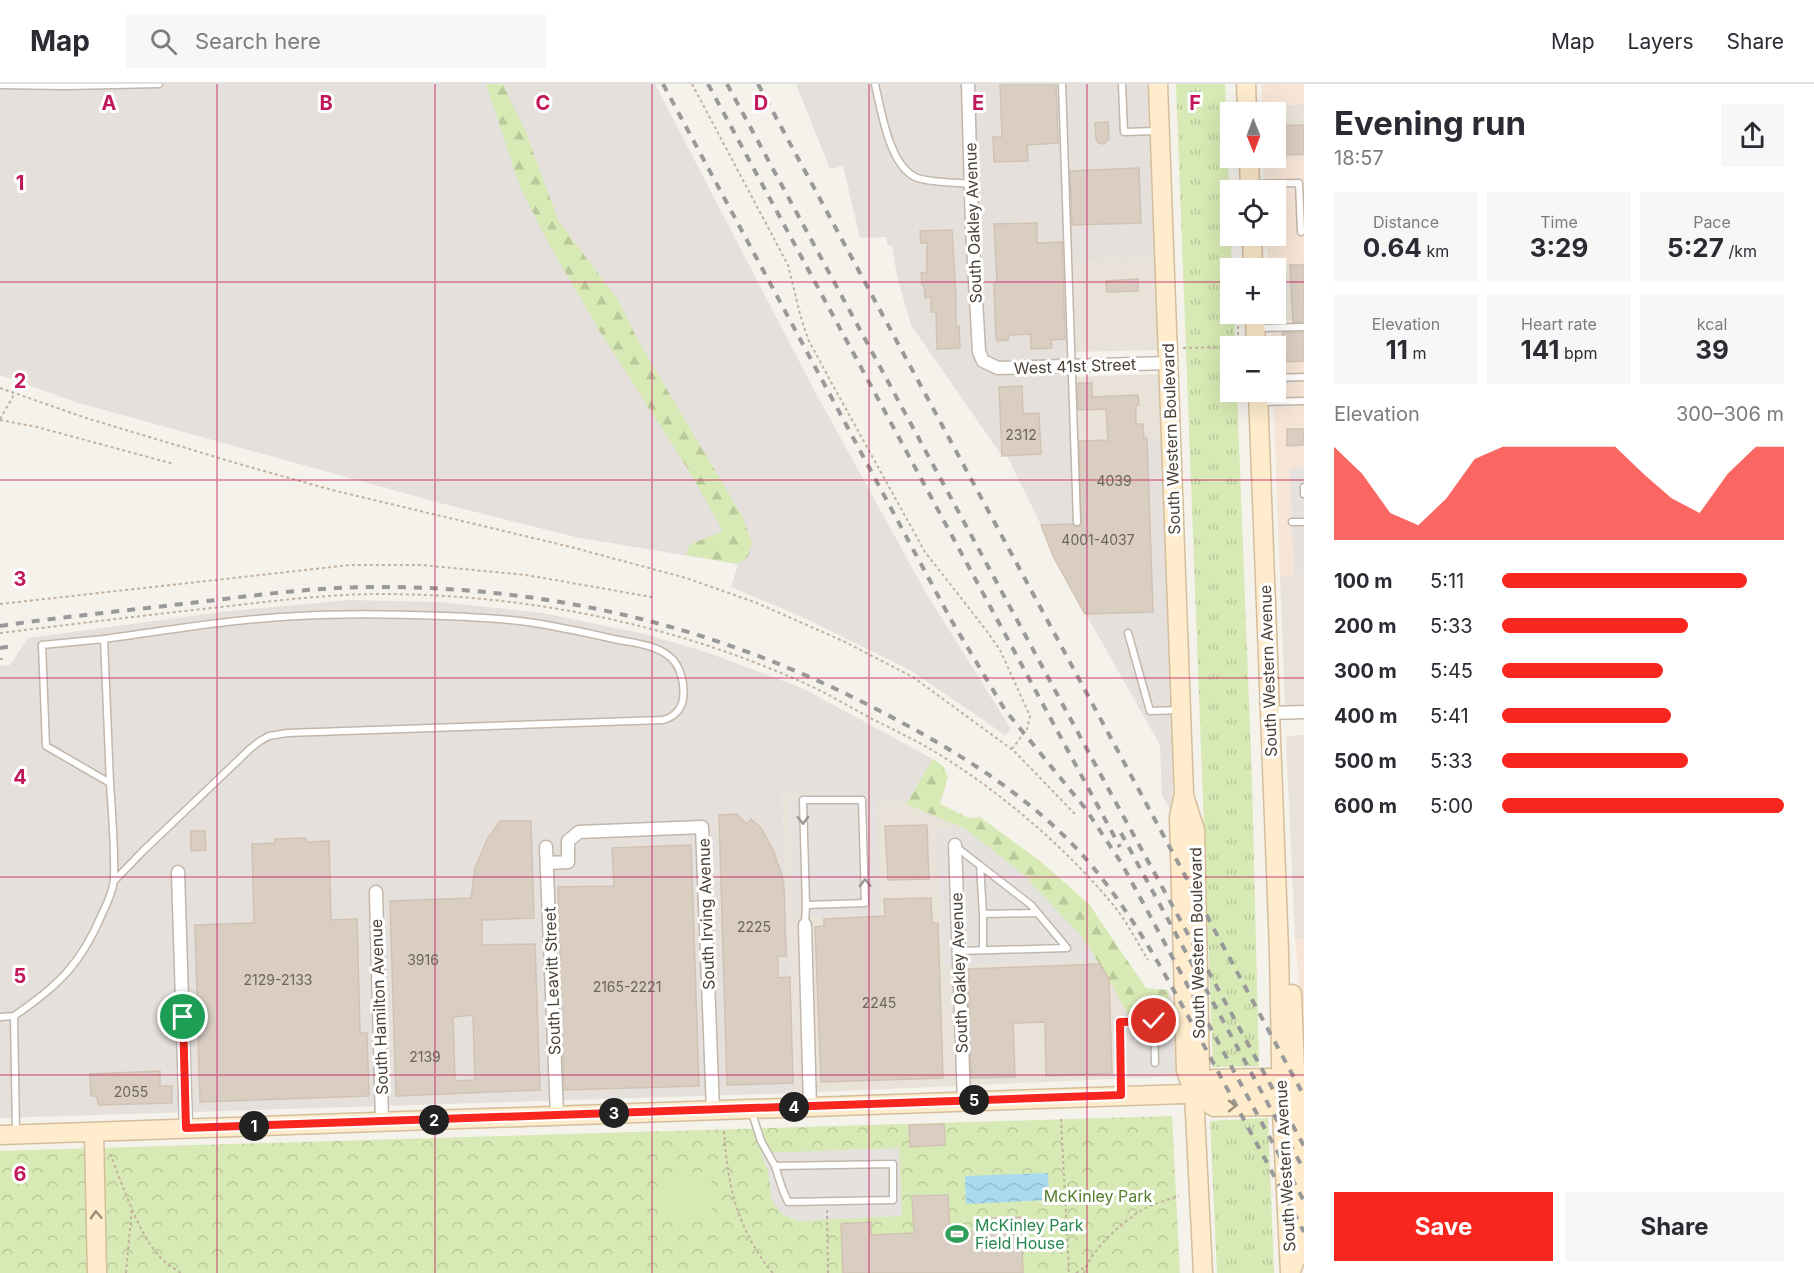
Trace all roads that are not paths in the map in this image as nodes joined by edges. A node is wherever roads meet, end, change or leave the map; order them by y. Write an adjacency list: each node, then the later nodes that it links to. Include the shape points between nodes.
1 (159, 84): 8 (lane)
2 (875, 84): 11 (lane, via 894,154 904,169 915,177)
3 (968, 84): 11 (street, South Oakley Avenue)
4 (1062, 84): 18 (lane)
5 (1122, 84): 10 (lane, via 1124,132)
6 (1158, 84): 10 (main road, South Western Boulevard)
7 (1246, 84): 9 (main road)
8 (0, 86)
9 (1247, 102)
10 (1160, 131): 17 (main road, South Western Boulevard)
11 (971, 184): 16 (street, South Oakley Avenue, via 979,352)
12 (1286, 184): 13 (lane, via 1299,183)
13 (1301, 232)
14 (1304, 327): 15 (lane)
15 (1255, 329)
16 (983, 360): 18 (street, West 41st Street, via 998,368)
17 (1168, 363): 18 (street, West 41st Street); 31 (main road, South Western Boulevard)
18 (1071, 366): 26 (lane)
19 (1304, 377): 20 (lane)
20 (1286, 378)
21 (1286, 399): 22 (lane)
22 (1304, 401)
23 (1258, 402): 33 (main road, South Western Avenue)
24 (1304, 487): 25 (lane)
25 (1304, 494)
26 (1077, 522)
27 (1292, 522): 28 (lane)
28 (1304, 522)
29 (1128, 633): 31 (lane, via 1150,711)
30 (104, 639): 34 (lane); 34 (lane, via 42,645 46,746); 40 (lane, via 251,619 335,614 500,619 661,651 675,664 683,692 681,707 663,720 269,736 237,760)
31 (1181, 710): 53 (main road, South Western Boulevard, via 1184,794 1179,817 1186,1071)
32 (1304, 711): 33 (street)
33 (1270, 713): 48 (main road, South Western Avenue)
34 (110, 783): 40 (lane)
35 (955, 846): 38 (lane); 47 (street, South Oakley Avenue)
36 (546, 848): 37 (street, South Leavitt Street)
37 (547, 863): 58 (street, South Irving Avenue, via 568,862 567,841 579,832 702,827); 59 (street, South Leavitt Street)
38 (980, 865): 43 (lane); 44 (lane)
39 (178, 872): 61 (street)
40 (114, 881): 49 (lane, via 80,957 52,989)
41 (376, 892): 60 (street, South Hamilton Avenue)
42 (806, 905): 42 (lane, one-way to 42, via 865,903 862,800 803,800); 45 (lane)
43 (1037, 913): 44 (lane); 46 (lane, via 1067,948)
44 (983, 914): 46 (lane)
45 (805, 925): 56 (street)
46 (983, 950): 47 (lane)
47 (958, 951): 55 (street, South Oakley Avenue)
48 (1279, 951): 52 (main road, South Western Avenue, via 1290,997); 52 (main road, South Western Avenue, via 1268,983)
49 (14, 1016): 50 (lane); 63 (lane)
50 (0, 1017)
51 (1155, 1063): 54 (lane, via 1154,1021 1120,1022)
52 (1287, 1091): 53 (main road, via 1213,1079); 53 (main road, via 1214,1107); 67 (main road, South Western Avenue, via 1302,1244)
53 (1194, 1093): 54 (main road); 66 (main road, South Western Boulevard)
54 (1121, 1095): 55 (main road)
55 (964, 1101): 56 (main road)
56 (810, 1106): 57 (main road)
57 (751, 1108): 58 (main road); 64 (lane, via 761,1141)
58 (713, 1110): 59 (main road)
59 (557, 1115): 60 (main road)
60 (382, 1121): 61 (main road)
61 (186, 1128): 62 (main road)
62 (94, 1132): 63 (main road); 65 (main road, one-way to 62)
63 (8, 1135)
64 (775, 1167): 64 (lane, via 788,1202 893,1200 893,1164)
65 (97, 1273)
66 (1203, 1273)
67 (1290, 1273)

